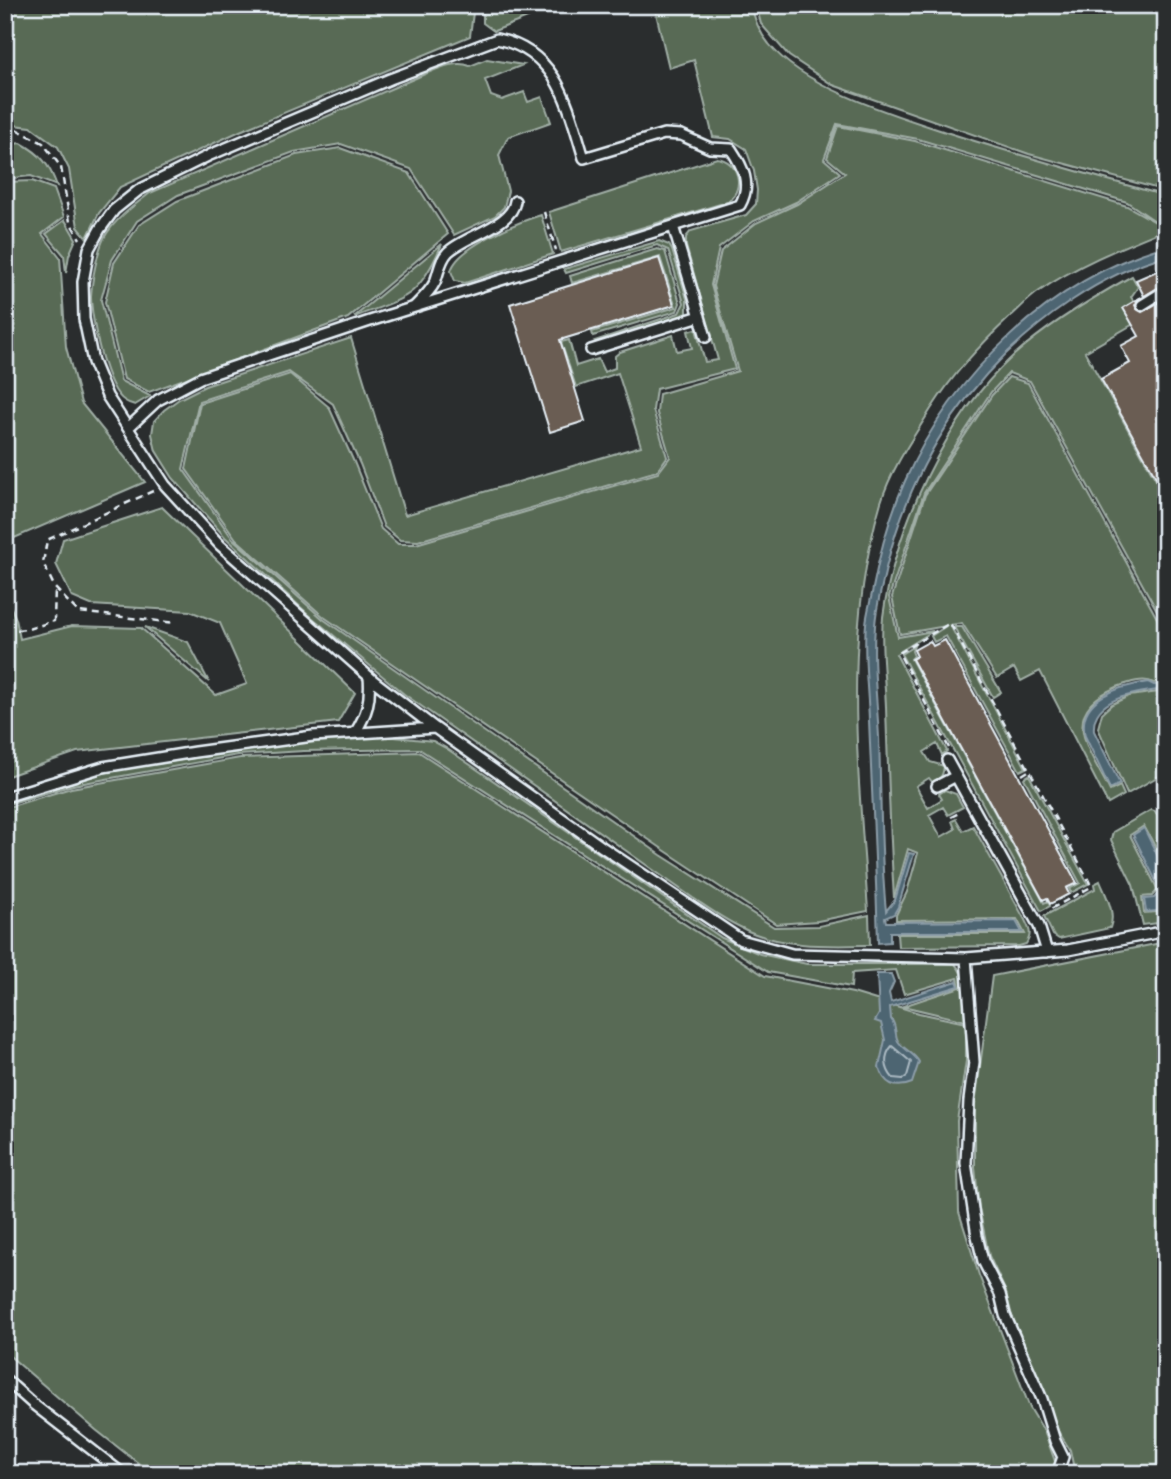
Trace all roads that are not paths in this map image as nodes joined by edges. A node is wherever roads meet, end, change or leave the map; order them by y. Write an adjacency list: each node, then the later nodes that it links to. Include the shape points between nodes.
1 (515, 201): 5 (lane, via 508,217 447,253 435,282)
2 (673, 226): 5 (lane); 6 (lane); 9 (lane, via 740,205 747,193 731,149 710,148 681,135 664,134 584,158 552,72 533,52 497,39 210,155 139,190 114,210 89,249 83,282 84,319 93,362 107,396)
3 (1166, 290): 4 (lane)
4 (1142, 304)
5 (413, 308): 9 (lane, via 200,378 158,400)
6 (700, 316): 7 (lane); 8 (lane)
7 (706, 337)
8 (591, 350)
9 (128, 428): 10 (lane, via 165,485 220,545)
10 (369, 677): 11 (lane); 12 (lane, via 371,697)
11 (436, 728): 12 (lane); 19 (lane, via 741,940 792,954)
12 (355, 733): 16 (lane, via 103,767)
13 (951, 758): 14 (lane)
14 (956, 776): 15 (lane); 18 (lane, via 1035,918)
15 (937, 786)
16 (5, 797)
17 (1166, 931): 18 (lane)
18 (1047, 952): 19 (lane)
19 (966, 958): 22 (lane, via 974,1062 966,1163 977,1236 1063,1457)
20 (5, 1379): 21 (lane)
21 (123, 1474)
22 (1057, 1474)

